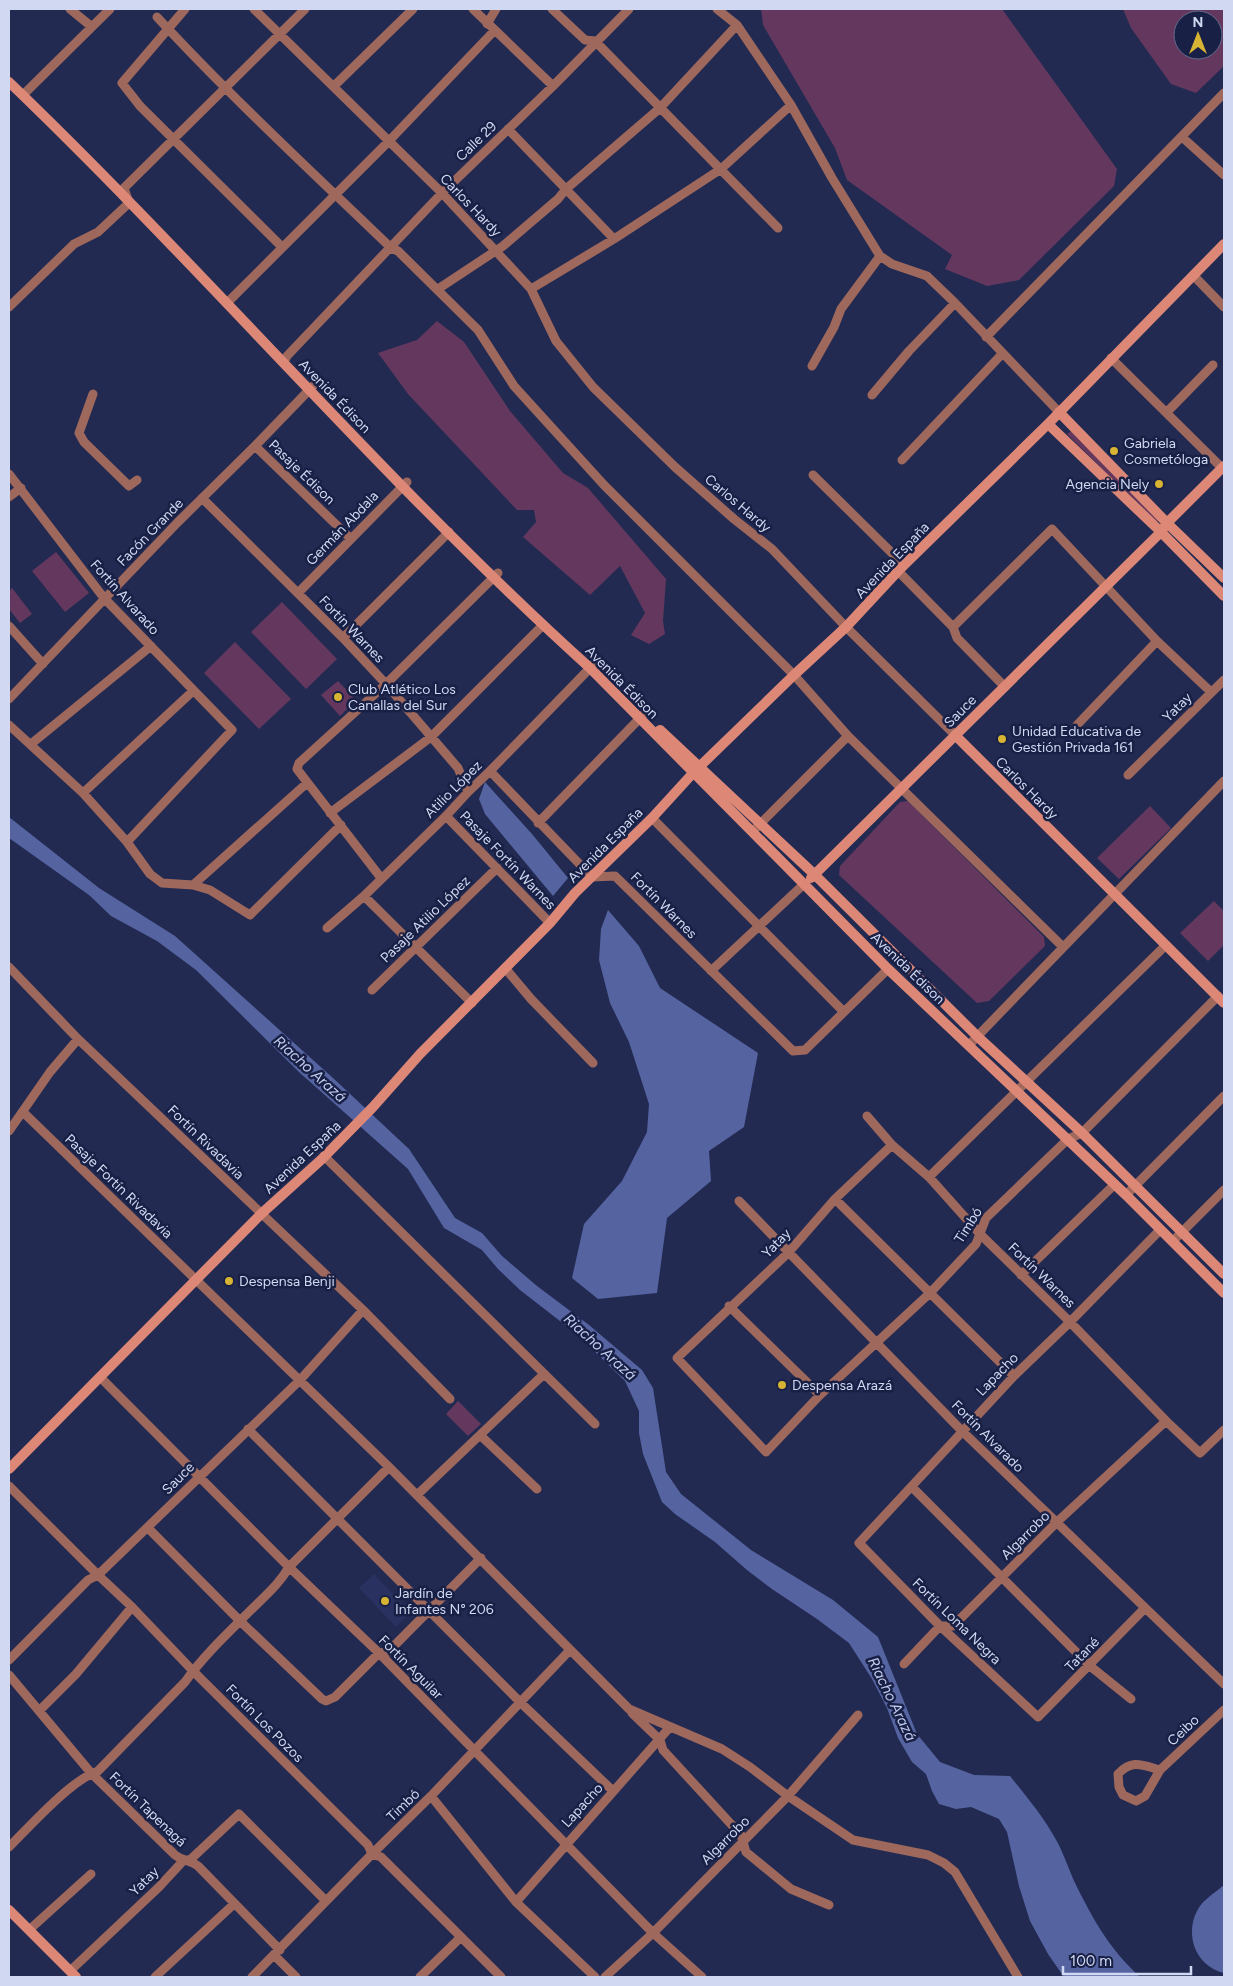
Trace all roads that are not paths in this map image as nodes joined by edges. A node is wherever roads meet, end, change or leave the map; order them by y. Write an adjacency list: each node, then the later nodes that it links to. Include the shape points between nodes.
1 (70, 9): 14 (street)
2 (110, 9): 14 (street)
3 (185, 9): 16 (street)
4 (254, 9): 17 (street, Carlos Hardy)
5 (305, 9): 17 (street)
6 (413, 9): 21 (street)
7 (473, 9): 15 (street)
8 (496, 9): 15 (street)
9 (552, 9): 18 (street, via 584,40)
10 (629, 9): 18 (street, Calle 29)
11 (717, 9): 13 (street)
12 (157, 16): 16 (street)
13 (737, 26): 26 (street); 27 (street)
14 (92, 27): 24 (street)
15 (491, 27): 22 (street); 31 (street)
16 (169, 29): 23 (street); 30 (street, via 122,83 140,106)
17 (280, 33): 21 (street, Carlos Hardy); 23 (street)
18 (595, 41): 22 (street, Calle 29); 27 (street)
19 (9, 76): 24 (main road, Avenida Édison)
20 (9, 82): 38 (main road, Avenida Édison)
21 (334, 86): 31 (street, Carlos Hardy)
22 (553, 86): 28 (street, Calle 29)
23 (226, 88): 30 (street); 37 (street)
24 (26, 92): 34 (main road, Avenida Édison)
25 (1224, 94): 29 (street)
26 (791, 105): 32 (street); 45 (street)
27 (660, 108): 32 (street); 35 (street)
28 (508, 129): 35 (street); 36 (street, Calle 29)
29 (1182, 137): 33 (street); 53 (street)
30 (175, 139): 34 (street); 42 (street)
31 (388, 142): 36 (street, Carlos Hardy); 37 (street)
32 (721, 169): 39 (street); 40 (street)
33 (1224, 175)
34 (124, 188): 38 (street); 49 (main road, Avenida Édison)
35 (566, 189): 40 (street); 44 (street)
36 (442, 193): 43 (street, Calle 29); 44 (street, Carlos Hardy)
37 (335, 195): 42 (street); 43 (street)
38 (129, 203): 49 (main road, Avenida Édison); 51 (street, via 98,232 74,244)
39 (778, 228)
40 (614, 238): 48 (street)
41 (1224, 244): 46 (main road, Avenida España)
42 (282, 247): 49 (street)
43 (391, 248): 47 (street); 56 (street, Calle 29)
44 (496, 250): 47 (street); 48 (street, Carlos Hardy)
45 (880, 256): 50 (street, via 892,264 927,276); 58 (street, via 841,309)
46 (1193, 275): 52 (street); 55 (main road, Avenida España)
47 (438, 289): 94 (street, via 478,330 514,386 604,485)
48 (531, 289): 88 (street, Carlos Hardy, via 556,341 593,387 675,467 772,549)
49 (229, 300): 56 (main road, Avenida Édison)
50 (955, 303): 53 (street); 61 (street)
51 (9, 307)
52 (1224, 307)
53 (986, 337): 54 (street)
54 (1002, 354): 62 (street); 66 (street)
55 (1111, 358): 62 (main road, Avenida España); 63 (street)
56 (285, 359): 59 (main road, Avenida Édison)
57 (1213, 365): 63 (street)
58 (812, 366)
59 (311, 388): 65 (street, Facón Grande); 71 (main road, Avenida Édison)
60 (93, 394): 70 (street, via 79,433 84,442 129,486)
61 (872, 395)
62 (1059, 412): 64 (main road, Avenida España); 75 (main road)
63 (1168, 412): 67 (street)
64 (1048, 424): 75 (main road); 78 (main road, Avenida España)
65 (255, 446): 74 (street, Facón Grande); 77 (street, Pasaje Édison)
66 (902, 460)
67 (1223, 467): 75 (main road, Sauce)
68 (9, 474): 72 (street, Fortín Alvarado)
69 (813, 475): 78 (street, via 898,559)
70 (138, 480)
71 (404, 484): 76 (main road, Avenida Édison); 77 (street, Germán Abdala); 79 (main road, Avenida Édison)
72 (21, 488): 73 (street); 84 (street, Fortín Alvarado)
73 (9, 497)
74 (202, 498): 82 (street, Fortín Warnes); 84 (street, Facón Grande)
75 (1164, 528): 80 (main road); 81 (main road, Sauce); 83 (main road)
76 (449, 532): 79 (main road, Avenida Édison); 89 (street)
77 (351, 540): 82 (street, Germán Abdala)
78 (898, 571): 87 (street); 88 (main road, Avenida España)
79 (496, 575): 85 (main road, Avenida Édison); 93 (main road, Avenida Édison); 96 (street)
80 (1224, 576)
81 (1106, 587): 87 (street, via 1052,529); 90 (street); 97 (main road, Sauce)
82 (298, 593): 89 (street, Fortín Warnes)
83 (1224, 596)
84 (104, 598): 91 (street, Fortín Alvarado); 92 (street, Facón Grande)
85 (543, 625): 93 (main road, Avenida Édison); 106 (street)
86 (9, 626): 92 (street)
87 (953, 626): 97 (street, via 957,638)
88 (846, 627): 94 (main road, Avenida España); 105 (street, Carlos Hardy)
89 (343, 638): 96 (street, Fortín Warnes)
90 (1157, 641): 99 (street); 103 (street)
91 (151, 646): 98 (street, Fortín Alvarado); 107 (street)
92 (43, 664): 100 (street, Facón Grande)
93 (591, 666): 101 (main road, Avenida Édison); 109 (street, Atilio López)
94 (794, 675): 104 (street); 108 (main road, Avenida España)
95 (1224, 680): 99 (street, Yatay)
96 (386, 684): 106 (street, Fortín Warnes); 112 (street, via 299,763 297,769)
97 (1004, 687): 105 (main road, Sauce)
98 (193, 691): 115 (street); 123 (street, Fortín Alvarado, via 232,730)
99 (1211, 692): 110 (street, Yatay)
100 (9, 699)
101 (641, 717): 108 (main road, Avenida Édison); 119 (street)
102 (9, 725): 107 (street)
103 (1077, 725)
104 (848, 736): 113 (street); 120 (street)
105 (955, 736): 113 (main road, Sauce); 130 (main road, Carlos Hardy)
106 (432, 737): 114 (street, Fortín Warnes, via 458,768); 116 (street)
107 (31, 744): 115 (street)
108 (697, 769): 118 (main road, Avenida España); 120 (main road, Avenida Édison); 122 (main road, Avenida Édison)
109 (490, 771): 114 (street, Atilio López); 119 (street)
110 (1128, 775)
111 (1224, 781): 130 (street)
112 (307, 783): 116 (street); 129 (street)
113 (901, 788): 125 (main road, Sauce); 136 (street)
114 (468, 792): 117 (street, Atilio López)
115 (83, 793): 123 (street)
116 (330, 812): 121 (street)
117 (446, 816): 124 (street, Pasaje Fortín Warnes); 127 (street, Atilio López)
118 (652, 818): 126 (main road, Avenida España); 133 (street)
119 (538, 823): 126 (street)
120 (761, 823): 122 (street); 125 (main road, Avenida Édison)
121 (340, 825): 127 (street); 129 (street, via 250,915 210,890)
122 (753, 831): 128 (main road, Avenida Édison)
123 (127, 842): 129 (street, via 150,874 162,883)
124 (497, 868): 132 (street, Pasaje Fortín Warnes); 137 (street, Pasaje Atilio López)
125 (814, 874): 128 (main road, Sauce); 146 (main road, Avenida Édison)
126 (592, 877): 132 (main road, Avenida España); 141 (street, Fortín Warnes, via 615,876)
127 (381, 878): 131 (street, Atilio López)
128 (804, 884): 133 (street, Sauce); 140 (main road, Avenida Édison)
129 (192, 885)
130 (1115, 894): 135 (main road, Carlos Hardy); 136 (street)
131 (364, 896): 134 (street, Atilio López); 137 (street)
132 (550, 923): 139 (main road, Avenida España)
133 (758, 926): 141 (street, Sauce); 145 (street)
134 (327, 928)
135 (1166, 945): 143 (main road, Carlos Hardy); 150 (street)
136 (1063, 947): 146 (street)
137 (416, 948): 142 (street, Pasaje Atilio López); 144 (street)
138 (9, 967): 147 (street, Fortín Rivadavia)
139 (505, 968): 144 (main road, Avenida España); 149 (street, via 530,999)
140 (888, 968): 145 (street); 148 (main road, Avenida Édison)
141 (711, 971): 145 (street, Fortín Warnes, via 793,1051 805,1050)
142 (372, 990)
143 (1221, 999): 156 (street, Timbó)
144 (472, 1003): 159 (main road, Avenida España)
145 (844, 1012)
146 (978, 1037): 148 (street); 150 (main road, Avenida Édison)
147 (78, 1039): 153 (street, via 50,1072); 167 (street, Fortín Rivadavia)
148 (969, 1045): 151 (main road, Avenida Édison)
149 (593, 1063)
150 (1026, 1081): 151 (street); 156 (main road, Avenida Édison)
151 (1017, 1090): 157 (main road, Avenida Édison); 160 (street)
152 (1224, 1096): 162 (street)
153 (23, 1112): 155 (street); 175 (street, Pasaje Fortín Rivadavia)
154 (867, 1116): 158 (street, Fortín Warnes)
155 (9, 1131)
156 (1082, 1133): 157 (street, Timbó); 162 (main road, Avenida Édison)
157 (1068, 1139): 161 (main road, Avenida Édison); 170 (street, Timbó, via 986,1218)
158 (892, 1145): 160 (street, Fortín Warnes); 165 (street, Yatay)
159 (324, 1156): 167 (main road, Avenida España); 182 (street)
160 (929, 1177): 170 (street, Fortín Warnes)
161 (1115, 1184): 164 (main road, Avenida Édison); 174 (street)
162 (1134, 1186): 164 (street); 169 (main road, Avenida Édison)
163 (1224, 1190): 169 (street)
164 (1126, 1194): 168 (main road, Avenida Édison)
165 (835, 1198): 172 (street, Yatay); 176 (street)
166 (739, 1201): 172 (street, Fortín Alvarado)
167 (261, 1214): 175 (main road, Avenida España); 179 (street, Fortín Rivadavia)
168 (1160, 1230): 171 (main road, Avenida Édison); 180 (street, Lapacho)
169 (1182, 1232): 171 (street); 173 (main road, Avenida Édison)
170 (980, 1234): 174 (street, Fortín Warnes); 176 (street, Timbó, via 976,1244)
171 (1172, 1242): 177 (main road, Avenida Édison)
172 (788, 1253): 178 (street, Yatay); 181 (street, Fortín Alvarado)
173 (1224, 1274)
174 (1022, 1275): 180 (street, Fortín Warnes)
175 (196, 1280): 184 (main road, Avenida España); 185 (street, Pasaje Fortín Rivadavia)
176 (930, 1292): 181 (street, Timbó); 183 (street)
177 (1224, 1292)
178 (730, 1306): 186 (street); 194 (street, Yatay, via 677,1358)
179 (363, 1310): 185 (street, Sauce); 187 (street, Fortín Rivadavia)
180 (1070, 1322): 183 (street, Lapacho); 188 (street, Fortín Warnes)
181 (875, 1342): 186 (street, Timbó); 192 (street, Fortín Alvarado)
182 (544, 1374): 189 (street); 193 (street)
183 (1014, 1376): 192 (street, Lapacho)
184 (100, 1377): 196 (main road, Avenida España); 197 (street, Fortín Aguilar)
185 (300, 1380): 190 (street, Sauce); 195 (street, Pasaje Fortín Rivadavia)
186 (820, 1395): 194 (street, Timbó)
187 (450, 1399)
188 (1166, 1421): 191 (street, Fortín Warnes, via 1200,1453); 203 (street, Algarrobo)
189 (594, 1424)
190 (248, 1430): 197 (street, Sauce); 202 (street)
191 (1224, 1430)
192 (962, 1431): 199 (street, Lapacho); 203 (street, Fortín Alvarado)
193 (480, 1435): 200 (street); 201 (street)
194 (766, 1452)
195 (389, 1467): 201 (street, Pasaje Fortín Rivadavia); 202 (street)
196 (9, 1469)
197 (198, 1477): 204 (street, Sauce); 207 (street, Fortín Aguilar)
198 (9, 1486): 208 (street, Fortín Los Pozos)
199 (912, 1487): 205 (street, Lapacho); 209 (street)
200 (537, 1490)
201 (417, 1495): 206 (street, Pasaje Fortín Rivadavia)
202 (338, 1519): 207 (street); 212 (street)
203 (1057, 1522): 209 (street, Algarrobo); 211 (street, Fortín Alvarado)
204 (148, 1528): 208 (street, Sauce); 213 (street)
205 (859, 1543): 214 (street, Fortín Loma Negra)
206 (481, 1558): 212 (street); 215 (street, Pasaje Fortín Rivadavia)
207 (288, 1567): 213 (street, via 284,1577); 216 (street, Fortín Aguilar)
208 (98, 1575): 210 (street, Fortín Los Pozos); 217 (street, Sauce, via 88,1580)
209 (1002, 1578): 214 (street, Algarrobo, via 953,1626); 219 (street)
210 (132, 1607): 220 (street, Fortín Los Pozos); 227 (street, via 76,1674)
211 (1145, 1608): 219 (street, Tatané); 222 (street, Fortín Alvarado)
212 (429, 1610): 216 (street, via 388,1652); 224 (street)
213 (240, 1621): 216 (street, via 326,1701 335,1697); 220 (street)
214 (940, 1626): 218 (street, Algarrobo); 229 (street, Fortín Loma Negra)
215 (570, 1650): 224 (street, Timbó); 225 (street, Pasaje Fortín Rivadavia)
216 (379, 1653): 232 (street, Fortín Aguilar)
217 (9, 1660)
218 (904, 1664)
219 (1090, 1666): 223 (street); 229 (street, Tatané)
220 (193, 1671): 234 (street, via 98,1771); 241 (street, Fortín Los Pozos, via 368,1845)
221 (9, 1675): 227 (street, Fortín Tapenagá)
222 (1224, 1684)
223 (1131, 1699)
224 (520, 1702): 232 (street, Timbó); 235 (street)
225 (629, 1709): 230 (street); 231 (street, Pasaje Fortín Rivadavia)
226 (1224, 1710): 233 (street, Ceibo)
227 (39, 1711): 234 (street, Fortín Tapenagá)
228 (858, 1715): 237 (street, Algarrobo)
229 (1038, 1717)
230 (670, 1727): 231 (street, Lapacho); 237 (street, via 722,1749)
231 (660, 1740): 235 (street, Lapacho); 238 (street, Pasaje Fortín Rivadavia, via 663,1750 741,1835)
232 (474, 1751): 236 (street, Timbó); 239 (street, Fortín Aguilar)
233 (1160, 1770): 233 (street, Ceibo, via 1144,1796 1136,1801 1123,1795 1118,1774 1126,1766 1138,1763)
234 (91, 1773): 240 (street, via 55,1801); 242 (street, Fortín Tapenagá)
235 (613, 1792): 239 (street, Lapacho)
236 (432, 1796): 241 (street, Timbó); 245 (street)
237 (788, 1796): 238 (street, Algarrobo); 262 (street, via 853,1840 928,1855 944,1862 955,1872)
238 (742, 1842): 247 (street, Pasaje Fortín Rivadavia, via 746,1852 791,1890); 250 (street, Algarrobo)
239 (565, 1844): 245 (street, Lapacho); 250 (street, Fortín Aguilar)
240 (9, 1847)
241 (372, 1854): 244 (street, Timbó); 251 (street, Fortín Los Pozos, via 381,1857)
242 (183, 1861): 244 (street, Yatay, via 191,1859 238,1814); 246 (street, Fortín Tapenagá, via 198,1866); 253 (street, Yatay)
243 (91, 1874): 249 (street)
244 (326, 1901): 252 (street, Timbó)
245 (516, 1902): 259 (street)
246 (234, 1904): 252 (street, Fortín Tapenagá); 254 (street)
247 (829, 1905)
248 (9, 1910): 249 (main road)
249 (29, 1930): 253 (main road)
250 (653, 1933): 260 (street, Algarrobo); 261 (street, Fortín Aguilar)
251 (460, 1937): 257 (street); 258 (street, Fortín Los Pozos)
252 (277, 1952): 255 (street, Timbó); 256 (street, Fortín Tapenagá)
253 (73, 1974)
254 (155, 1977)
255 (252, 1977)
256 (296, 1977)
257 (420, 1977)
258 (501, 1977)
259 (595, 1977)
260 (605, 1977)
261 (702, 1977)
262 (1018, 1977)

